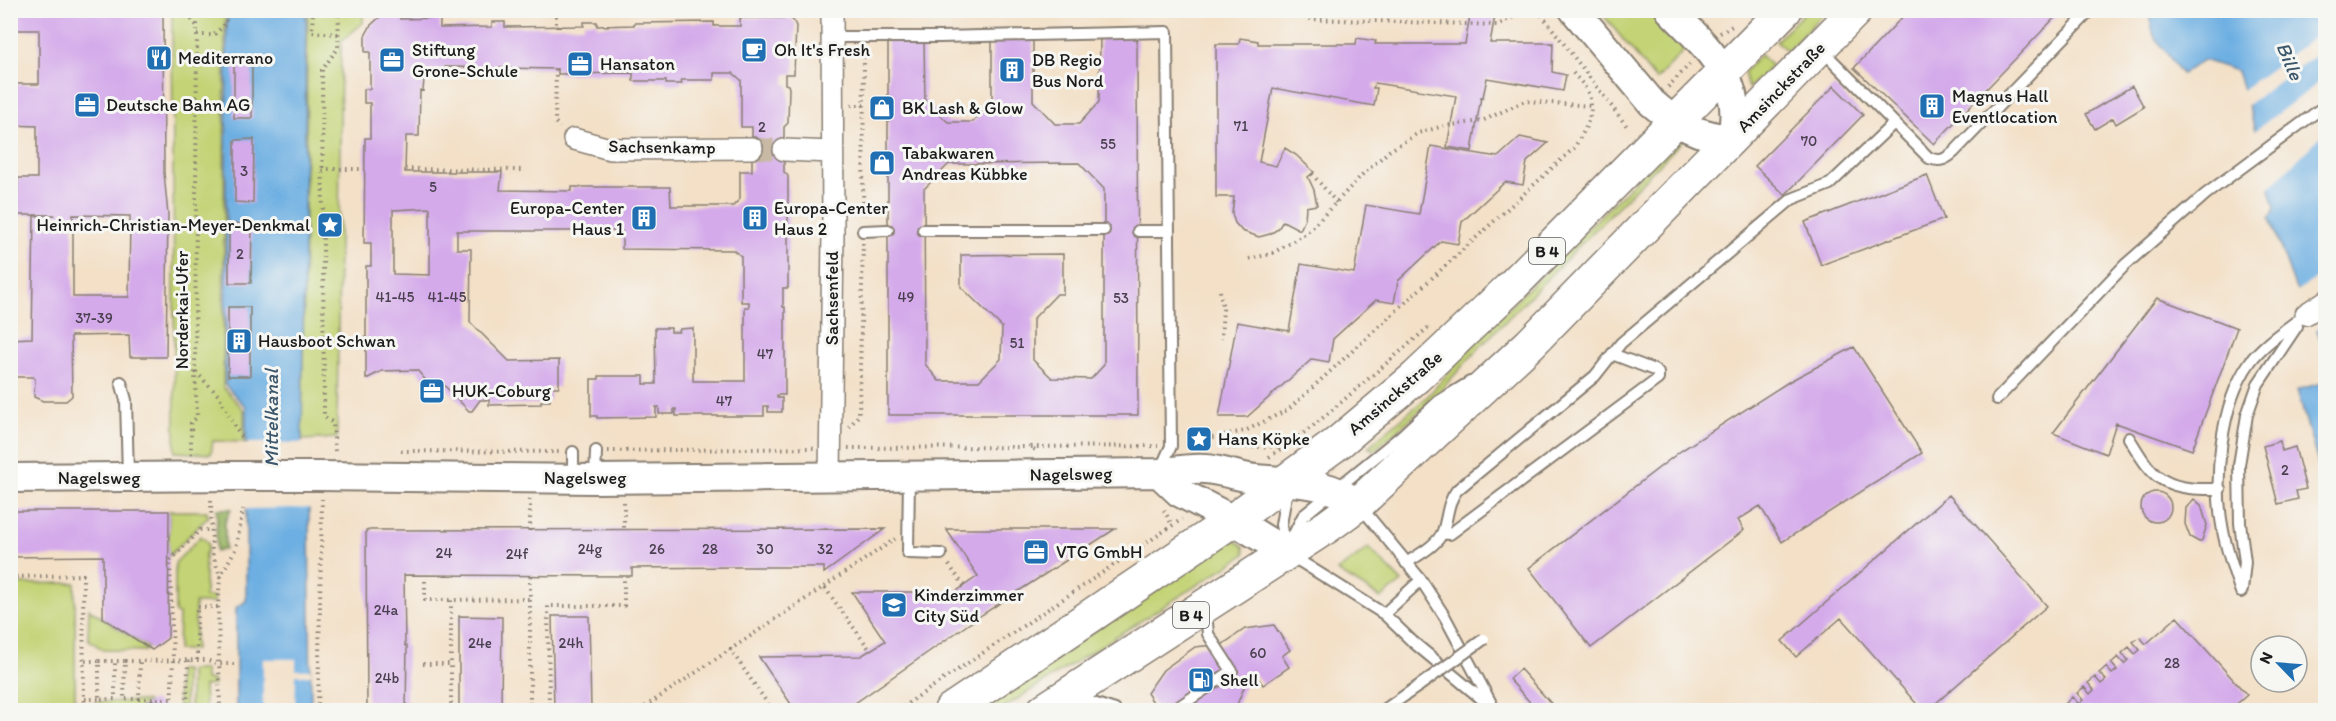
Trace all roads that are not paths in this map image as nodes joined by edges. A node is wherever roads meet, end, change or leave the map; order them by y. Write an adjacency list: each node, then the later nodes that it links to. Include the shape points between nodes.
1 (832, 10): 7 (street, Sachsenfeld)
2 (1574, 10): 11 (street)
3 (1670, 10): 9 (street)
4 (1785, 10): 9 (main road, Amsinckstraße / B 4)
5 (1856, 10): 8 (main road, Amsinckstraße / B 4)
6 (2091, 10): 12 (lane, via 1946,159 1929,158)
7 (832, 37): 17 (street, Sachsenfeld); 23 (lane, via 1167,32)
8 (1820, 47): 12 (lane); 13 (main road, Amsinckstraße / B 4)
9 (1725, 71): 11 (main road, Amsinckstraße / B 4); 13 (street, via 1736,119)
10 (2325, 105): 28 (lane, via 2206,194 2125,265)
11 (1663, 113): 13 (street, via 1707,134); 35 (main road, Amsinckstraße / B 4, via 1510,288 1424,370)
12 (1894, 123): 26 (lane, via 1830,184 1791,199)
13 (1732, 137): 37 (main road, Amsinckstraße / B 4, via 1501,372)
14 (574, 140): 15 (street, Sachsenkamp, via 610,149)
15 (752, 148)
16 (784, 150): 17 (street)
17 (832, 152): 32 (street, Sachsenfeld)
18 (888, 230): 21 (lane)
19 (923, 230): 20 (lane)
20 (1104, 230)
21 (863, 231)
22 (1138, 231): 23 (lane)
23 (1168, 231): 30 (lane, via 1172,446)
24 (2325, 301): 25 (street)
25 (2306, 314): 36 (lane, via 2252,360 2239,382 2226,419 2219,461); 36 (lane, via 2277,354 2251,401 2242,440 2239,488 2245,562 2241,592 2222,527)
26 (1612, 354): 39 (lane, via 1595,376 1457,490); 39 (lane, via 1658,372 1658,379 1450,534)
27 (121, 382): 34 (lane, via 126,400)
28 (1997, 399)
29 (2129, 438): 36 (lane, via 2147,465 2164,481 2189,488)
30 (1159, 473): 31 (street, Nagelsweg); 35 (street, Nagelsweg, via 1201,469); 38 (street, via 1179,492)
31 (909, 476): 32 (street, Nagelsweg); 41 (lane, via 908,553)
32 (830, 477): 34 (street, Nagelsweg, bridge, via 584,465 322,476)
33 (10, 478): 34 (street, Nagelsweg)
34 (128, 478)
35 (1290, 480): 37 (street, Nagelsweg); 38 (main road, Amsinckstraße / B 4); 40 (lane, via 1281,525)
36 (2220, 489)
37 (1346, 496): 40 (main road, Amsinckstraße / B 4, via 1328,526); 42 (lane)
38 (1219, 512): 40 (street); 48 (main road, Amsinckstraße / B 4)
39 (1439, 537): 42 (lane)
40 (1287, 553): 44 (main road, Amsinckstraße / B 4); 45 (lane)
41 (941, 554)
42 (1406, 563): 43 (lane)
43 (1420, 580): 45 (lane); 45 (lane, via 1445,617 1495,710)
44 (1206, 605): 47 (main road, Amsinckstraße / B 4); 50 (lane, via 1208,634 1232,671)
45 (1384, 614)
46 (1484, 639): 51 (lane, bridge)
47 (1056, 703): 49 (lane)
48 (951, 711)
49 (1115, 711)
50 (1174, 711)
51 (1384, 711)

